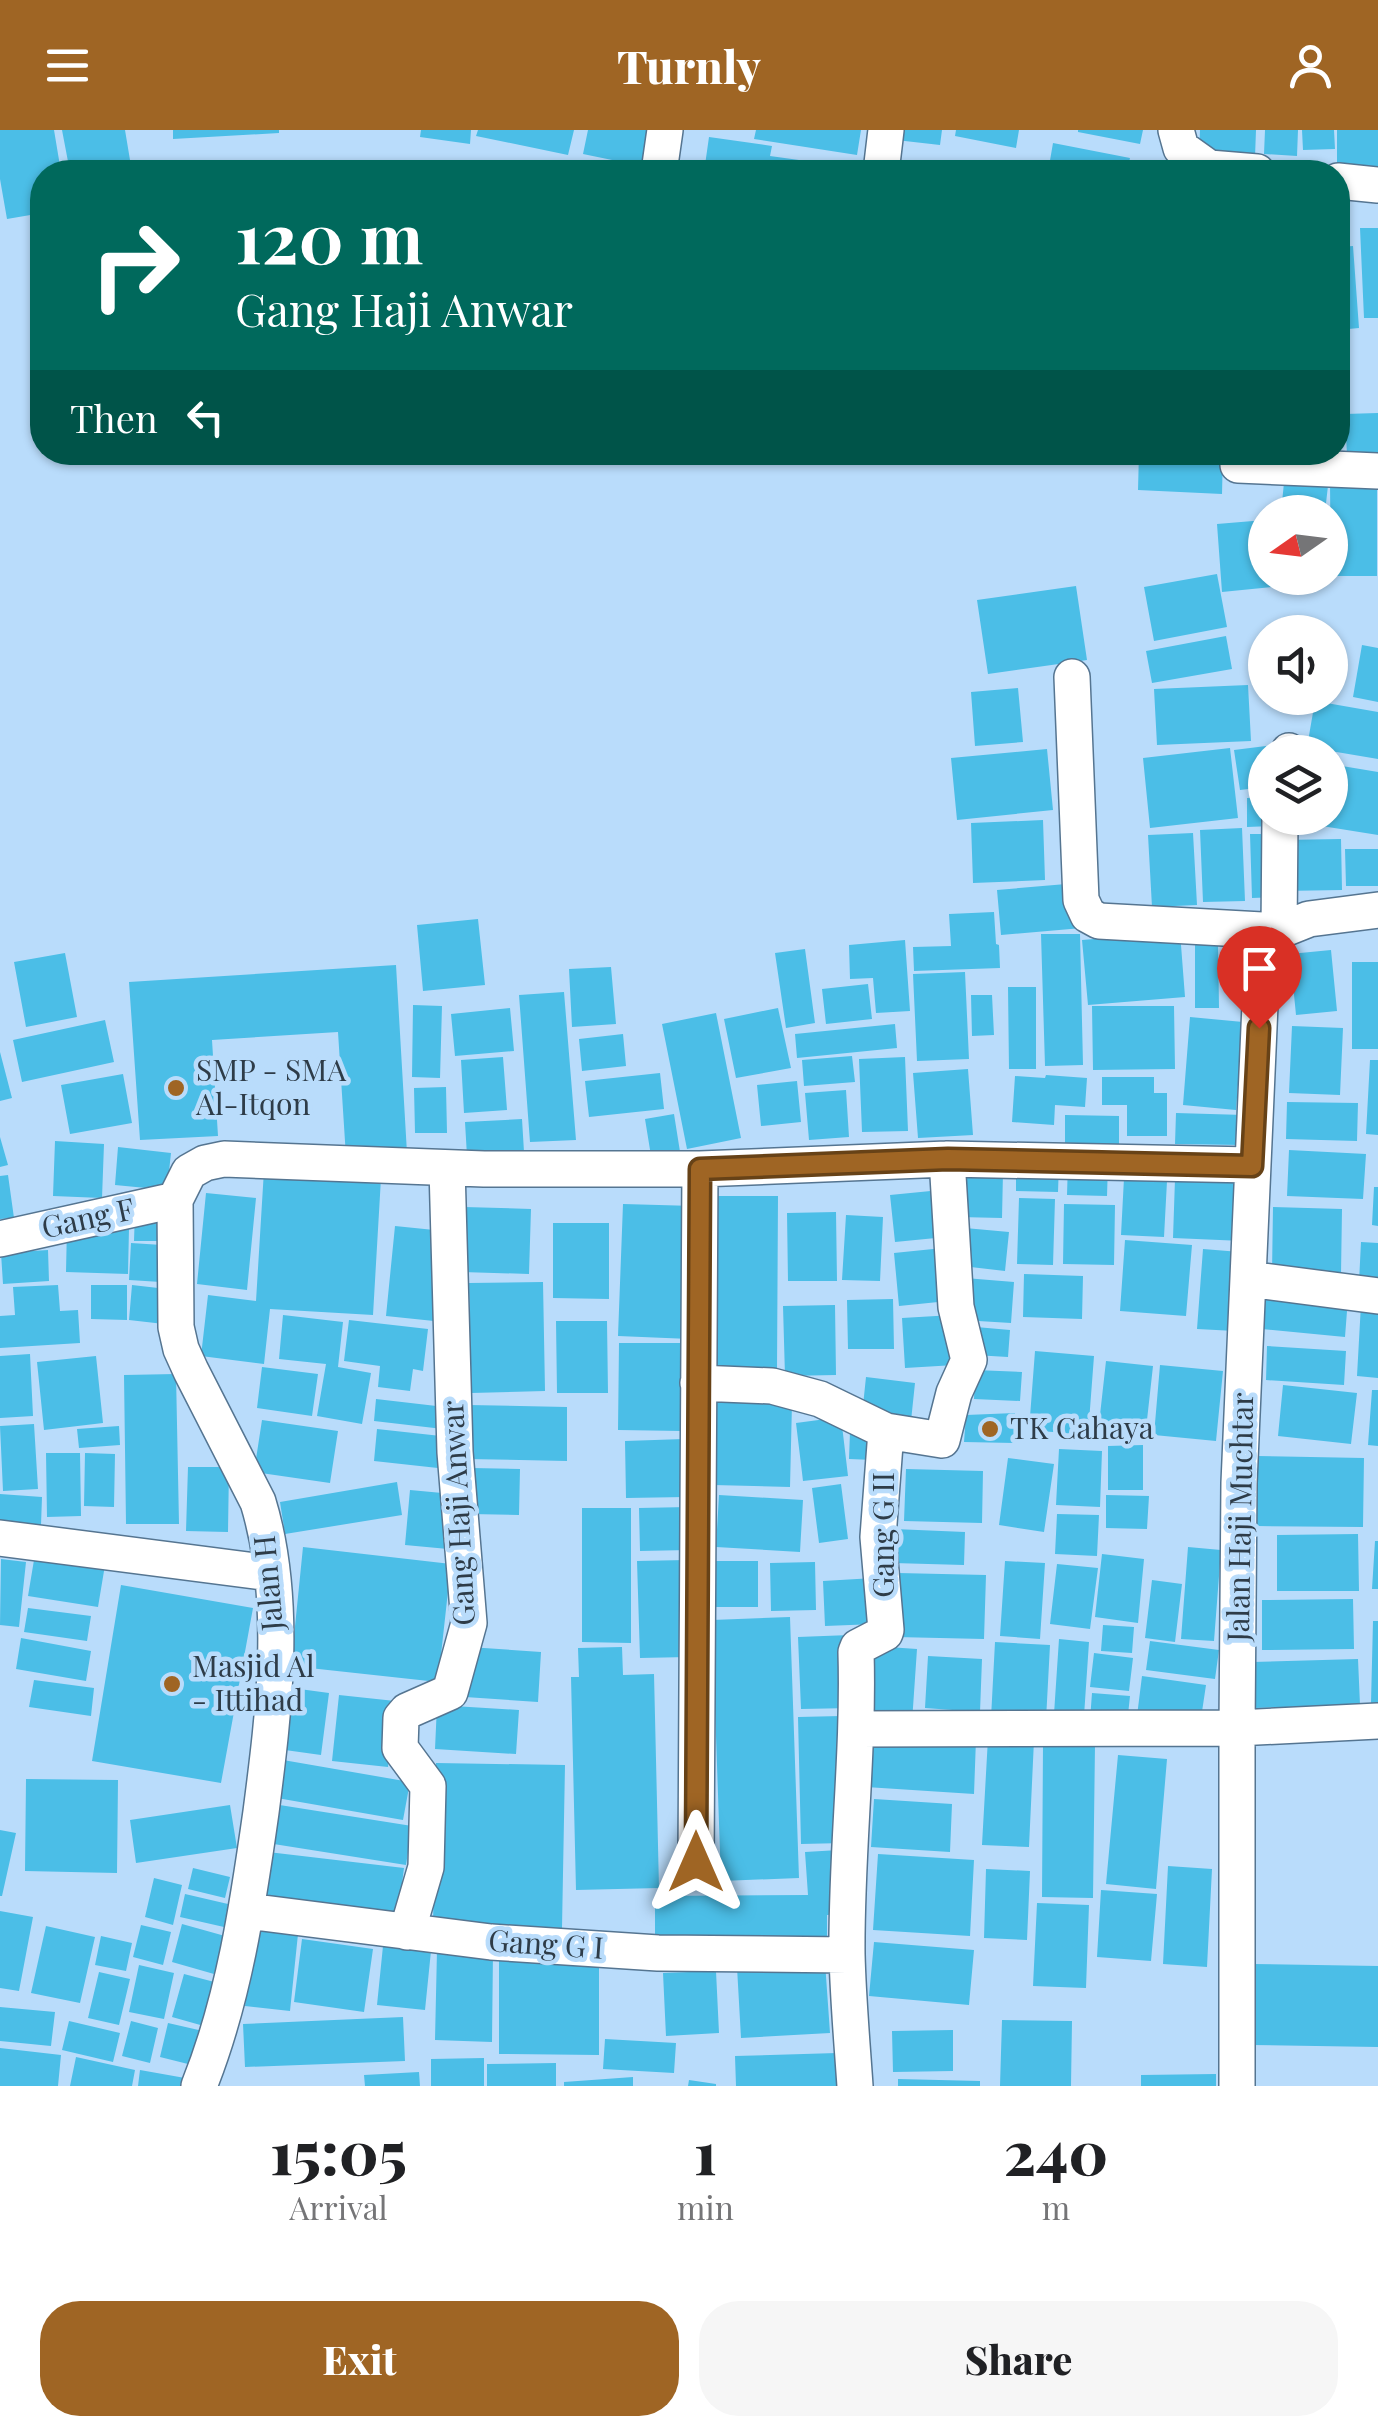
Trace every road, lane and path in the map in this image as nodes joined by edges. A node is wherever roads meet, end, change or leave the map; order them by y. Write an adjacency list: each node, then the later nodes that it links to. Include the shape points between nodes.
1 (665, 130): 4 (street)
2 (886, 130): 5 (street)
3 (1176, 130): 6 (street, via 1180,148)
4 (661, 160)
5 (882, 160)
6 (1197, 160)
7 (1350, 182): 8 (street)
8 (1378, 185)
9 (1238, 465): 10 (street)
10 (1378, 471)
11 (1072, 677): 14 (street, via 1081,900 1088,915 1099,921)
12 (1280, 835): 14 (street)
13 (1378, 910): 14 (street)
14 (1279, 930): 16 (street, Jalan Haji Muchtar, via 1262,959)
15 (948, 1159): 16 (street); 18 (street); 24 (street, Gang G II, via 956,1307 969,1362 942,1440)
16 (1252, 1166): 21 (street, Jalan Haji Muchtar)
17 (447, 1168): 18 (street); 19 (street, via 224,1159 190,1172); 32 (street, Gang Haji Anwar, via 455,1452 469,1623 450,1692 401,1718 400,1748 428,1786 426,1867)
18 (700, 1169): 23 (street)
19 (175, 1200): 20 (street, Gang F); 26 (street, Jalan H, via 178,1338 258,1502)
20 (0, 1238)
21 (1248, 1279): 22 (street); 28 (street, Jalan Haji Muchtar)
22 (1378, 1296)
23 (698, 1383): 24 (street, via 772,1386); 30 (street)
24 (886, 1430): 29 (street, Gang G II, via 878,1537 886,1630 856,1649)
25 (0, 1538): 26 (street)
26 (272, 1573): 31 (street, Jalan H, via 272,1724)
27 (1378, 1722): 28 (street)
28 (1237, 1728): 29 (street); 36 (street, Jalan Haji Muchtar)
29 (856, 1729): 33 (street, Gang G II)
30 (696, 1862)
31 (247, 1912): 32 (street, Gang G I); 34 (street, Jalan H)
32 (407, 1932): 33 (street, Gang G I, via 658,1952)
33 (847, 1955): 35 (street, Gang G II)
34 (200, 2086)
35 (855, 2086)
36 (1237, 2086)

